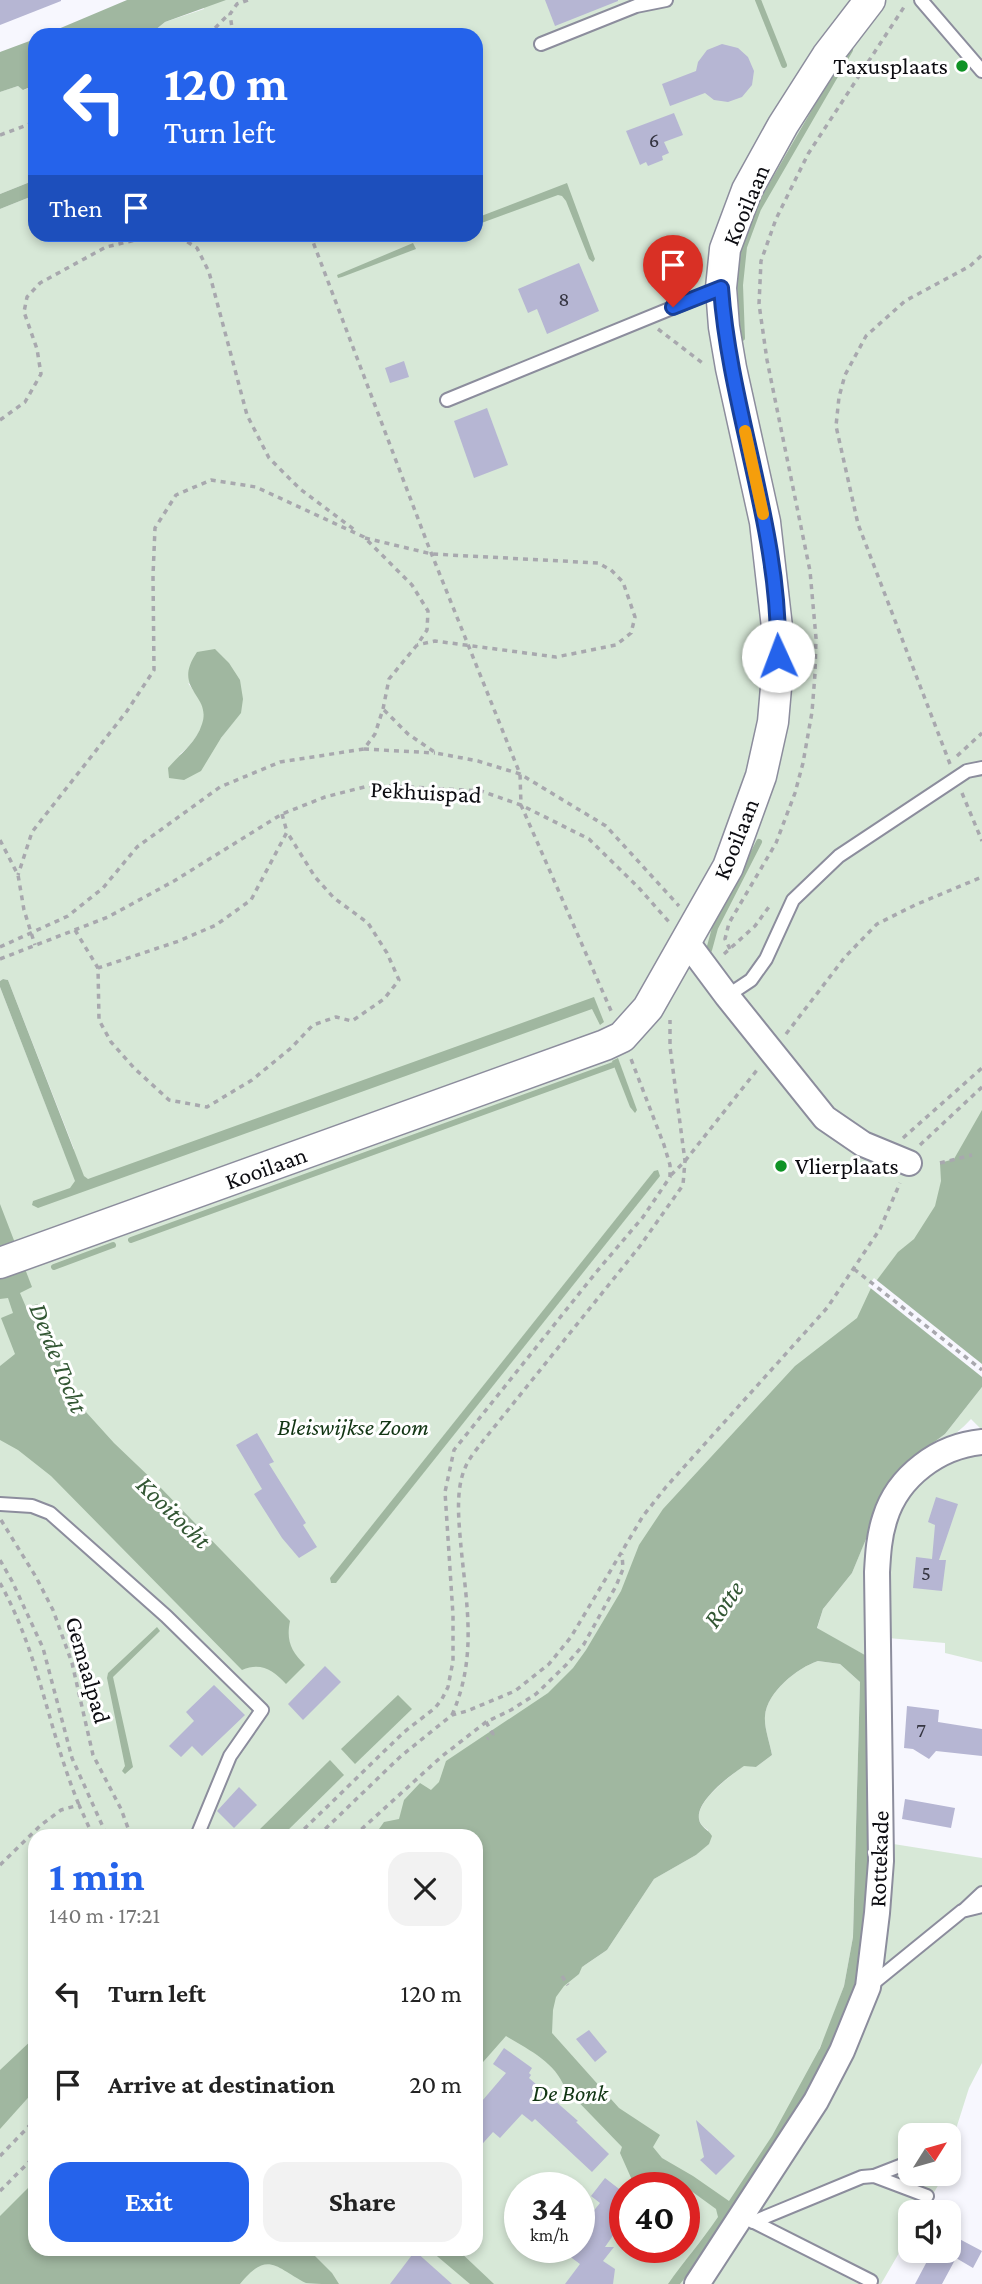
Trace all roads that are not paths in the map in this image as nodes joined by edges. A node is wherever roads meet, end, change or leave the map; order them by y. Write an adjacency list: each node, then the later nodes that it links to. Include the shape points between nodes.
1 (666, 0): 4 (lane, via 636,6)
2 (870, 0): 6 (street, Kooilaan, via 827,56 747,190 725,249)
3 (921, 0): 5 (lane)
4 (541, 44)
5 (982, 71)
6 (721, 288): 7 (lane); 9 (street, Kooilaan, via 731,368 765,522 778,676 761,776 728,867)
7 (446, 400)
8 (982, 768): 10 (lane, via 967,771 839,856 793,900 766,959 751,980)
9 (686, 941): 10 (street); 12 (street, Kooilaan, via 648,1008 622,1037)
10 (727, 996): 11 (street, via 825,1118)
11 (898, 1159)
12 (11, 1259)
13 (982, 1441): 19 (street, Rottekade, via 962,1443 939,1454 909,1478 894,1496 878,1546 881,1861)
14 (0, 1504): 15 (lane, via 32,1506 50,1513 166,1616 262,1710 230,1756)
15 (200, 1829)
16 (982, 1893): 18 (lane)
17 (981, 1907): 18 (lane)
18 (962, 1911): 19 (lane)
19 (868, 1987): 23 (street, Rottekade, via 816,2101)
20 (898, 2167): 21 (lane)
21 (874, 2176): 22 (lane); 23 (lane)
22 (927, 2196)
23 (747, 2219): 24 (lane); 25 (street, Rottekade)
24 (871, 2281)
25 (697, 2284)

